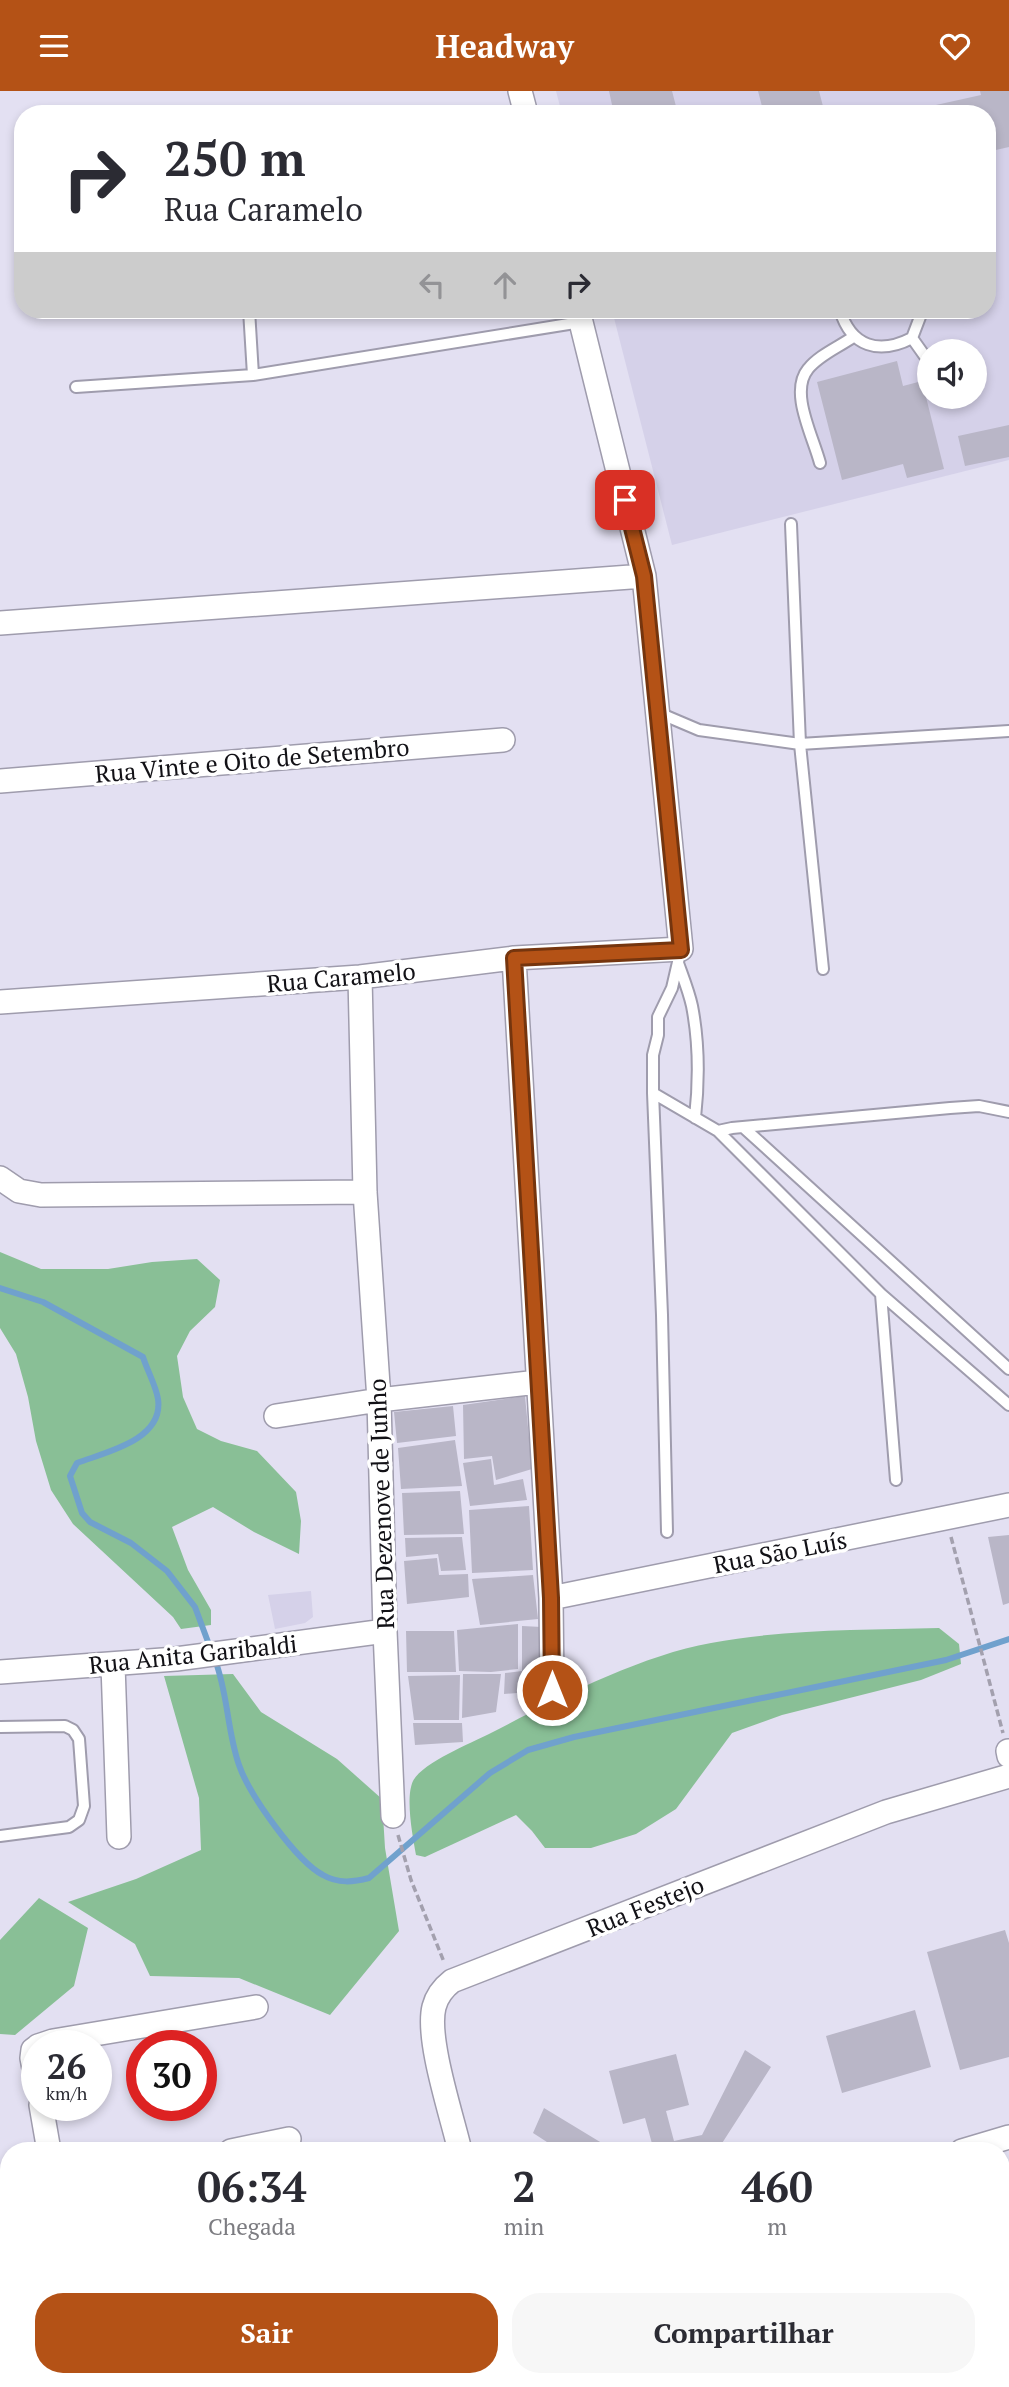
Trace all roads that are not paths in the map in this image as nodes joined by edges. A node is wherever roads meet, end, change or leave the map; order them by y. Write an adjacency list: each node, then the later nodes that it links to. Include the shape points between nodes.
1 (250, 319): 9 (lane)
2 (562, 319): 9 (lane)
3 (580, 319): 13 (street)
4 (843, 319): 6 (lane)
5 (919, 319): 7 (lane)
6 (853, 337): 7 (lane, via 881,347); 11 (lane, via 809,368 800,384)
7 (912, 338): 8 (lane)
8 (917, 345)
9 (253, 375): 10 (lane)
10 (76, 387)
11 (820, 463)
12 (791, 524): 18 (lane)
13 (644, 576): 14 (street); 15 (street)
14 (0, 623)
15 (659, 713): 18 (lane, via 699,730); 20 (street)
16 (1009, 731): 18 (lane)
17 (503, 740): 19 (street, Rua Vinte e Oito de Setembro)
18 (800, 744): 22 (lane)
19 (0, 781)
20 (680, 956): 21 (street, Rua Caramelo); 25 (lane, via 658,1017); 27 (lane, via 696,1030)
21 (514, 958): 23 (street, Rua Caramelo); 34 (street)
22 (823, 969)
23 (360, 978): 24 (street, Rua Caramelo); 31 (street, Rua Dezenove de Junho)
24 (0, 1002)
25 (653, 1093): 27 (lane); 40 (lane)
26 (1009, 1112): 28 (lane, via 979,1106)
27 (695, 1118): 29 (lane)
28 (743, 1126): 29 (lane); 33 (lane)
29 (718, 1131): 32 (lane)
30 (0, 1178): 31 (street, via 19,1191 41,1195)
31 (365, 1192): 35 (street, Rua Dezenove de Junho)
32 (881, 1294): 36 (lane); 38 (lane)
33 (1009, 1369)
34 (538, 1382): 35 (street); 41 (street)
35 (379, 1400): 37 (street); 42 (street, Rua Dezenove de Junho)
36 (1009, 1405)
37 (276, 1416)
38 (896, 1480)
39 (1009, 1505): 41 (street, Rua São Luís)
40 (667, 1532)
41 (551, 1598): 45 (street)
42 (384, 1631): 43 (street, Rua Anita Garibaldi); 48 (street, Rua Dezenove de Junho)
43 (113, 1665): 44 (street, Rua Anita Garibaldi); 50 (street)
44 (0, 1672)
45 (552, 1690)
46 (0, 1727): 49 (lane, via 65,1726 73,1730 79,1739 83,1806 79,1820 69,1826)
47 (1009, 1776): 58 (street, Rua Festejo, via 863,1821 452,1981 438,1994 432,2032)
48 (393, 1816)
49 (0, 1836)
50 (119, 1837)
51 (256, 2007): 52 (street)
52 (112, 2031)
53 (43, 2121): 56 (street)
54 (1009, 2137): 59 (street)
55 (289, 2139): 57 (street)
56 (47, 2142)
57 (274, 2142)
58 (458, 2142)
59 (992, 2142)

